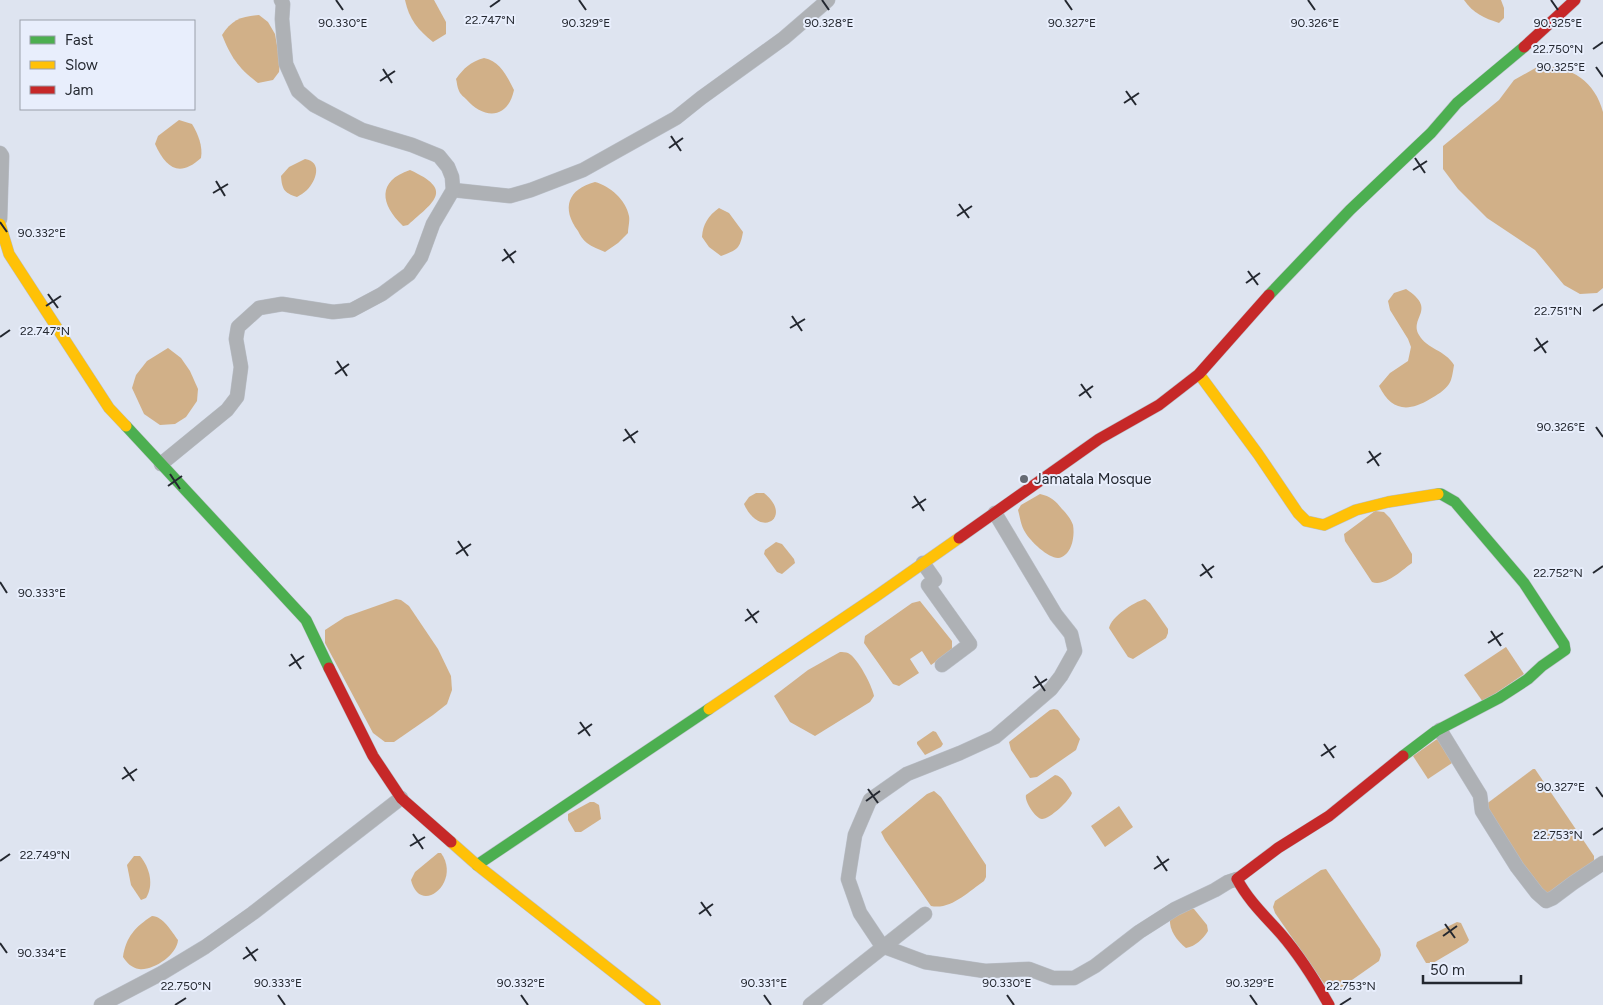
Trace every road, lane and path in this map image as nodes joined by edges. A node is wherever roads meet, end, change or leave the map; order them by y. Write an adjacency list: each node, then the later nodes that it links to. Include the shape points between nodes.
1 (281, 0): 5 (street, via 286,64 298,91 314,105 362,130 439,156 448,167)
2 (828, 0): 5 (street, via 784,38 676,118 583,170 510,196)
3 (1575, 0): 8 (street, via 1457,103 1297,265)
4 (0, 153): 6 (street)
5 (453, 190): 9 (street, via 433,224 421,257 409,274 382,294 352,310 333,312 282,304 259,308 238,327 236,339 241,367 237,398 227,410)
6 (0, 219)
7 (0, 224): 9 (street, via 9,254 109,408)
8 (1199, 374): 10 (street, via 1159,404 1099,438); 13 (street, via 1306,521 1324,525 1372,506 1441,494 1456,502 1530,591 1565,650 1500,698)
9 (161, 464): 14 (street, via 306,620 373,756)
10 (995, 513): 11 (street); 19 (street, via 1056,615 1071,634 1075,651 1051,689 995,737 906,774 870,800 855,835 848,879 860,913)
11 (923, 563): 12 (street, via 935,580 928,585 970,644); 16 (street)
12 (942, 665)
13 (1440, 730): 15 (street, via 1480,796 1482,811 1517,867 1546,901); 17 (street, via 1330,816 1278,848)
14 (401, 798): 16 (street); 20 (street, via 253,913 162,974)
15 (1603, 863)
16 (477, 865): 21 (street)
17 (1237, 880): 19 (street, via 1175,909 1074,978 1053,978 1029,969 985,970 925,962); 23 (street, via 1242,891 1283,936 1314,977)
18 (925, 914): 19 (street)
19 (882, 946): 22 (street)
20 (101, 1005)
21 (655, 1005)
22 (810, 1005)
23 (1329, 1005)

